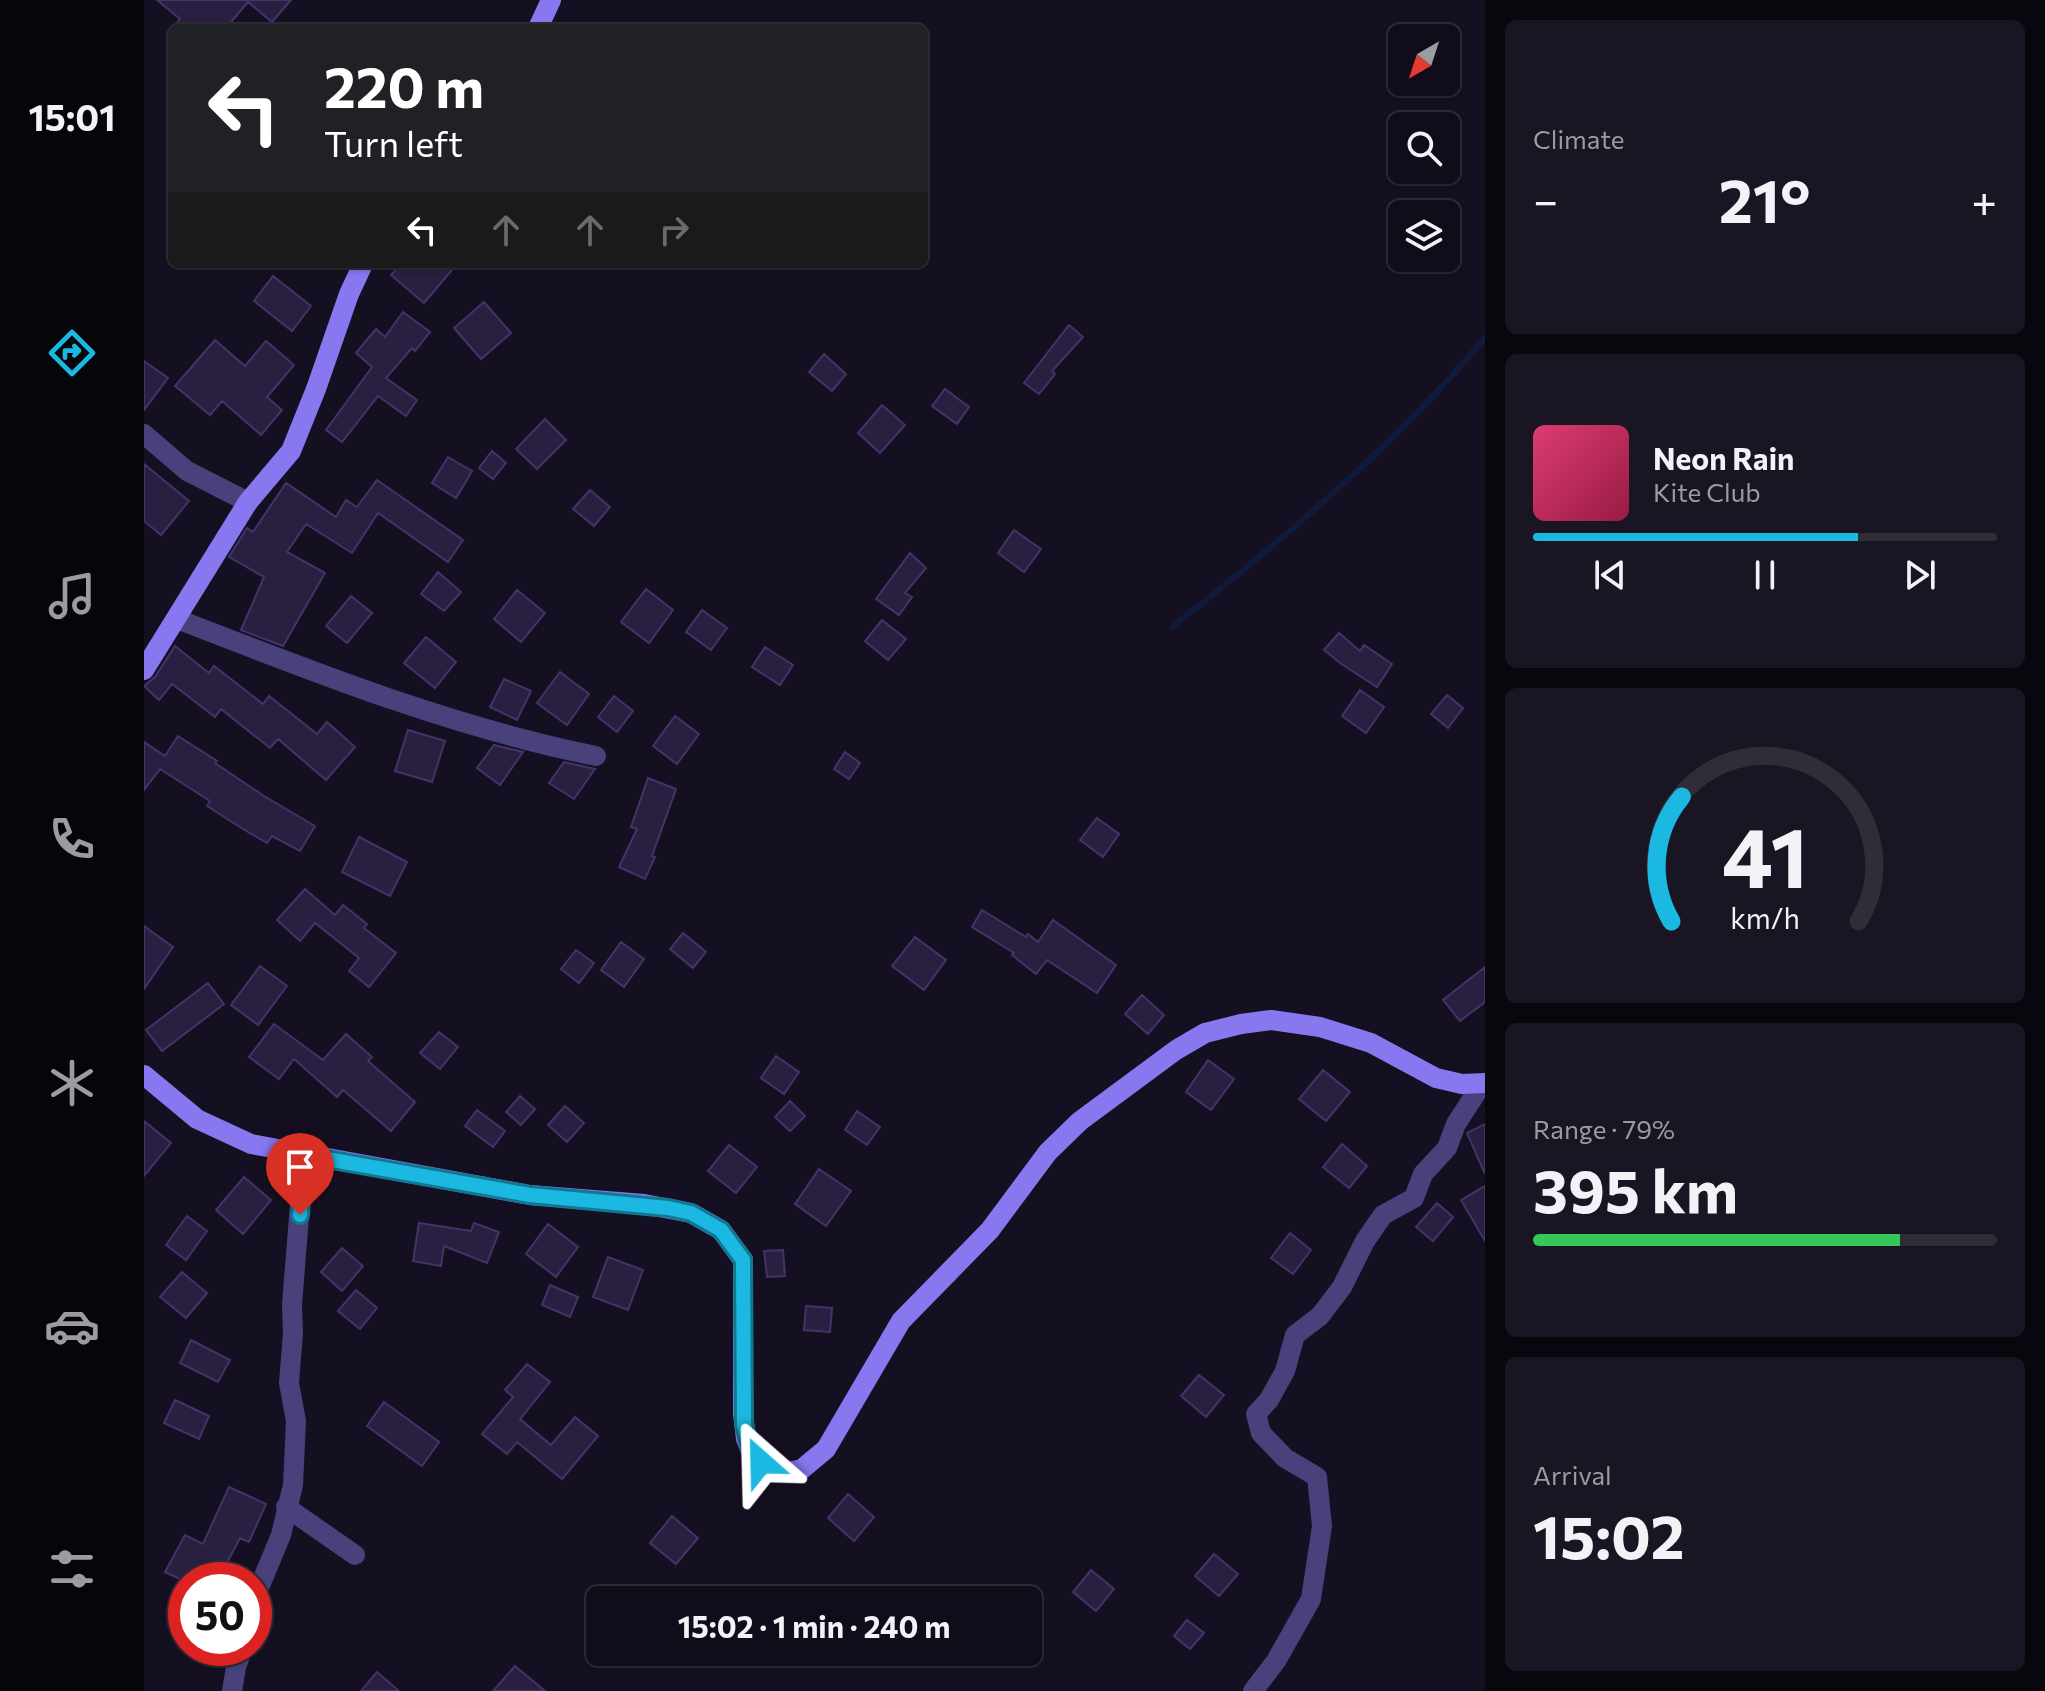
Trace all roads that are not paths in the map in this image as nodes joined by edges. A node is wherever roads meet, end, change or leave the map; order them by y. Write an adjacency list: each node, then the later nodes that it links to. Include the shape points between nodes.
1 (551, 0): 2 (main road)
2 (540, 24)
3 (361, 268): 5 (main road, via 291,451)
4 (144, 434): 5 (street, via 187,471)
5 (248, 502): 6 (main road)
6 (177, 619): 7 (main road); 8 (street, via 382,698 540,745)
7 (144, 670)
8 (596, 756)
9 (144, 1075): 11 (main road, via 197,1119 251,1144)
10 (1484, 1084): 11 (main road, via 1436,1078 1371,1043 1320,1027 1271,1020 1205,1033 1080,1121 1048,1152 990,1230 901,1321 826,1449 802,1469 788,1472 761,1462 746,1439 743,1260 721,1230 691,1213 660,1207 530,1195); 17 (street, via 1456,1124 1447,1148 1423,1174 1414,1198 1383,1215 1342,1287 1320,1316 1295,1335 1285,1371 1256,1414 1261,1433 1285,1458 1317,1477 1322,1526 1311,1599)
11 (304, 1155): 12 (street, via 289,1369 296,1421 293,1485)
12 (286, 1507): 13 (street); 14 (street)
13 (355, 1555)
14 (270, 1562)
15 (236, 1666): 16 (street)
16 (232, 1691)
17 (1253, 1691)

